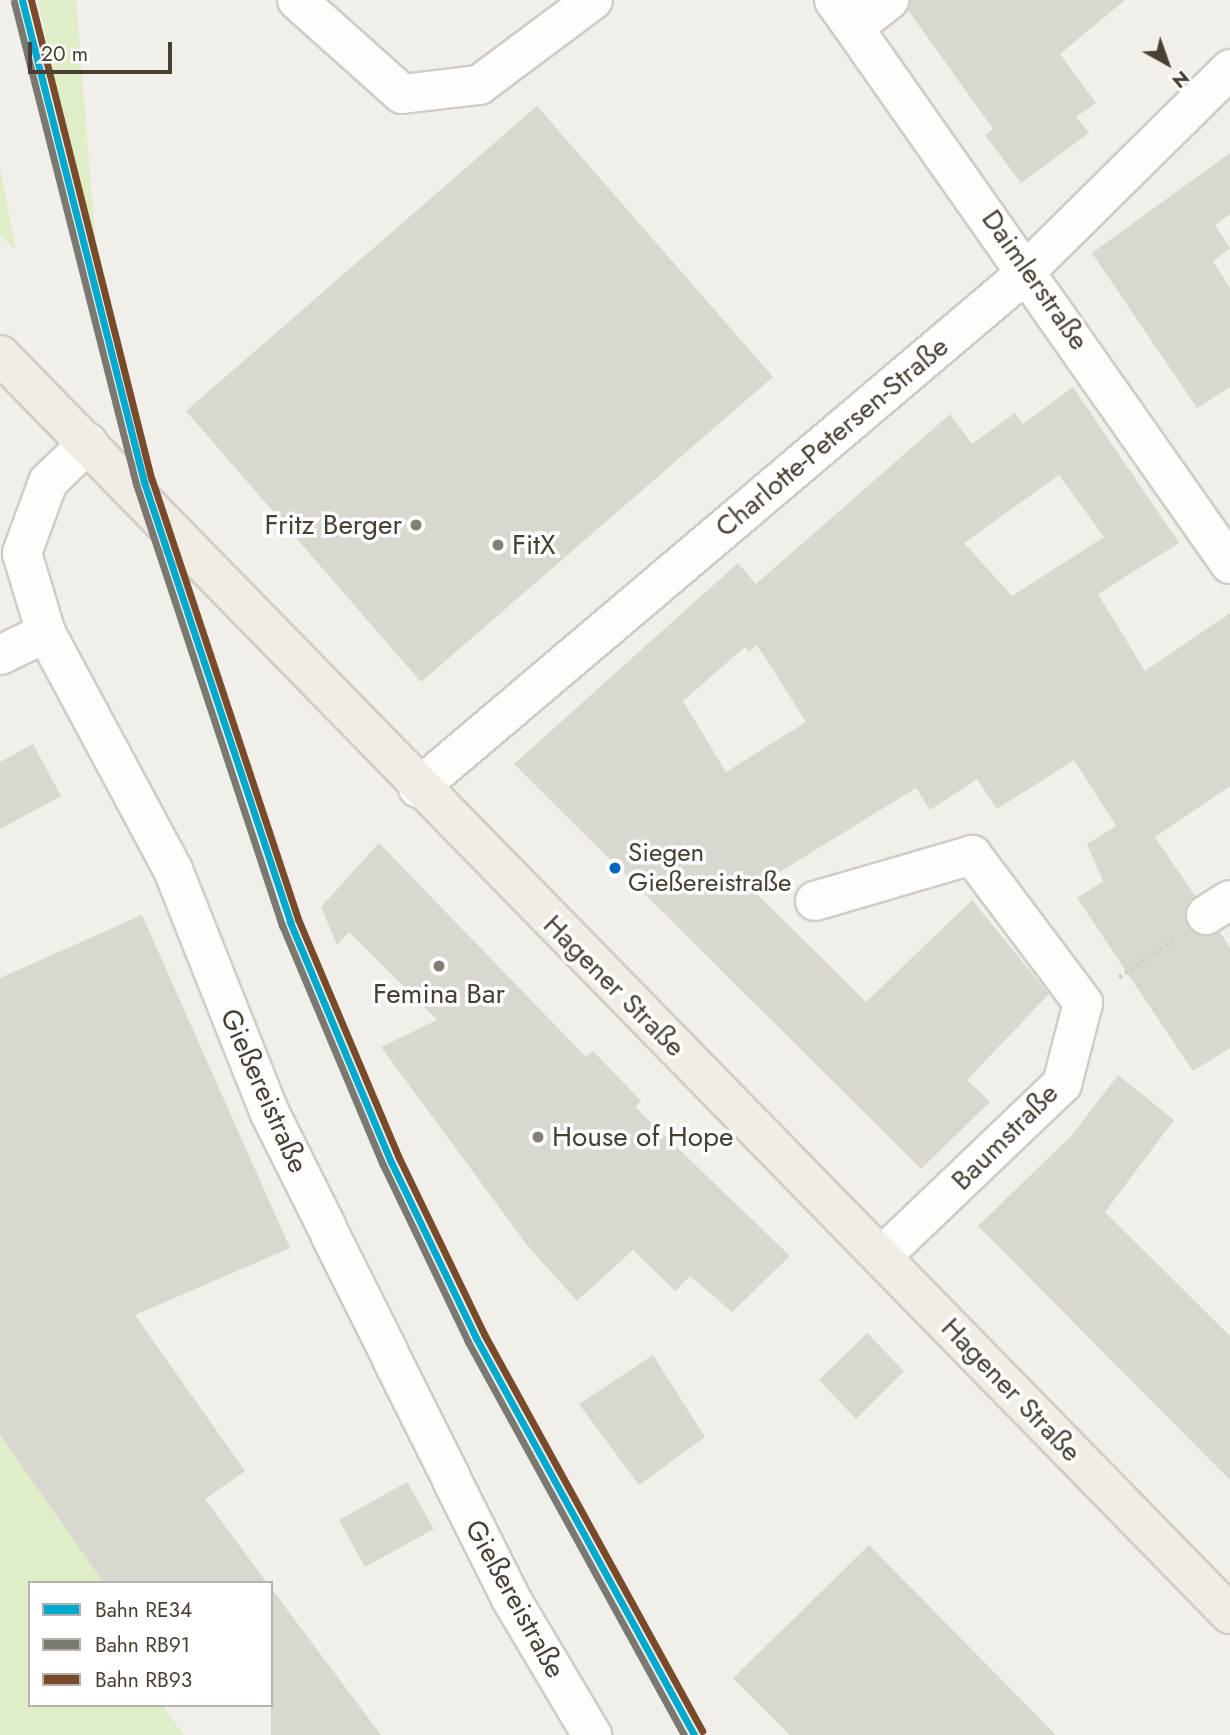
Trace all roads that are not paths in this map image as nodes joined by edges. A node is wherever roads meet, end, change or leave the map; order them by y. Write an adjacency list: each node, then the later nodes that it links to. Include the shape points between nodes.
1 (297, 0): 2 (street, via 402,94 480,85)
2 (593, 0)
3 (889, 0): 4 (street)
4 (845, 12): 6 (street, Daimlerstraße)
5 (1229, 75): 6 (street, Charlotte-Petersen-Straße)
6 (1028, 270): 9 (street, Daimlerstraße); 12 (street, Charlotte-Petersen-Straße)
7 (0, 355): 8 (main road, Hagener Straße)
8 (88, 443): 10 (street, Gießereistraße, via 48,482 22,553); 12 (main road, Hagener Straße)
9 (1230, 564)
10 (46, 633): 11 (street); 16 (street, Gießereistraße, via 173,870 269,1111 510,1597)
11 (0, 655)
12 (418, 788): 14 (main road, Hagener Straße)
13 (815, 901): 14 (street, Baumstraße, via 972,855 1083,1003 1062,1084)
14 (881, 1257): 15 (main road, Hagener Straße)
15 (1230, 1614)
16 (592, 1735)

